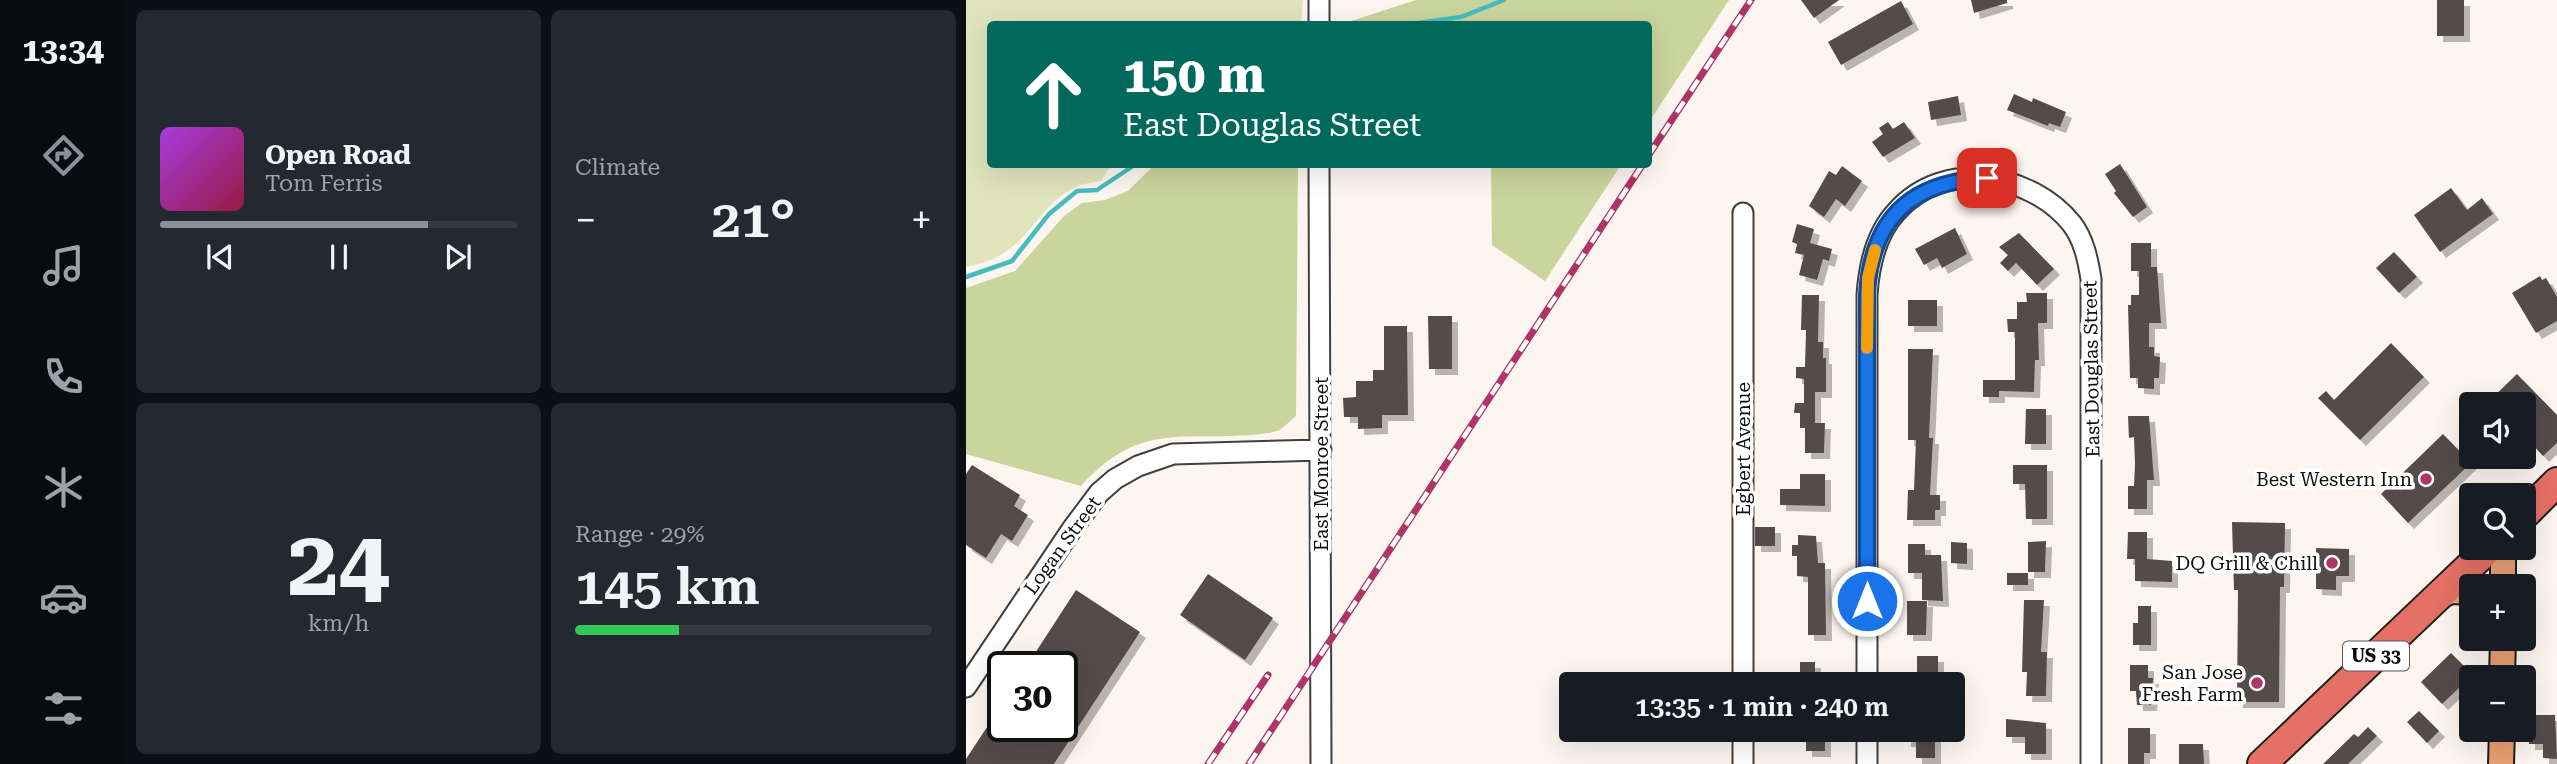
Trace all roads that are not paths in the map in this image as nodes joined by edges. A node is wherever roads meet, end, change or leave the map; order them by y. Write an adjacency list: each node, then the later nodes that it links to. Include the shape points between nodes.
1 (1319, 0): 2 (street)
2 (1319, 21)
3 (1319, 168): 5 (street, East Monroe Street)
4 (1742, 213): 11 (street, Egbert Avenue)
5 (1321, 450): 13 (street, Logan Street, via 1174,454 1115,479 1072,528); 17 (street, East Monroe Street)
6 (2557, 482): 7 (highway)
7 (2536, 502)
8 (2477, 560): 10 (highway, US 33)
9 (2459, 591): 10 (main road)
10 (2440, 596): 21 (highway, US 33)
11 (1743, 672)
12 (1867, 672): 20 (street, East Douglas Street, via 1867,295 1871,262 1885,226 1914,197 1949,182 1987,178 2025,187 2072,225 2088,261 2092,298)
13 (966, 687)
14 (1743, 742): 18 (street)
15 (1867, 742): 19 (street)
16 (2501, 742): 22 (main road)
17 (1321, 764)
18 (1743, 764)
19 (1867, 764)
20 (2091, 764)
21 (2262, 764)
22 (2501, 764)

